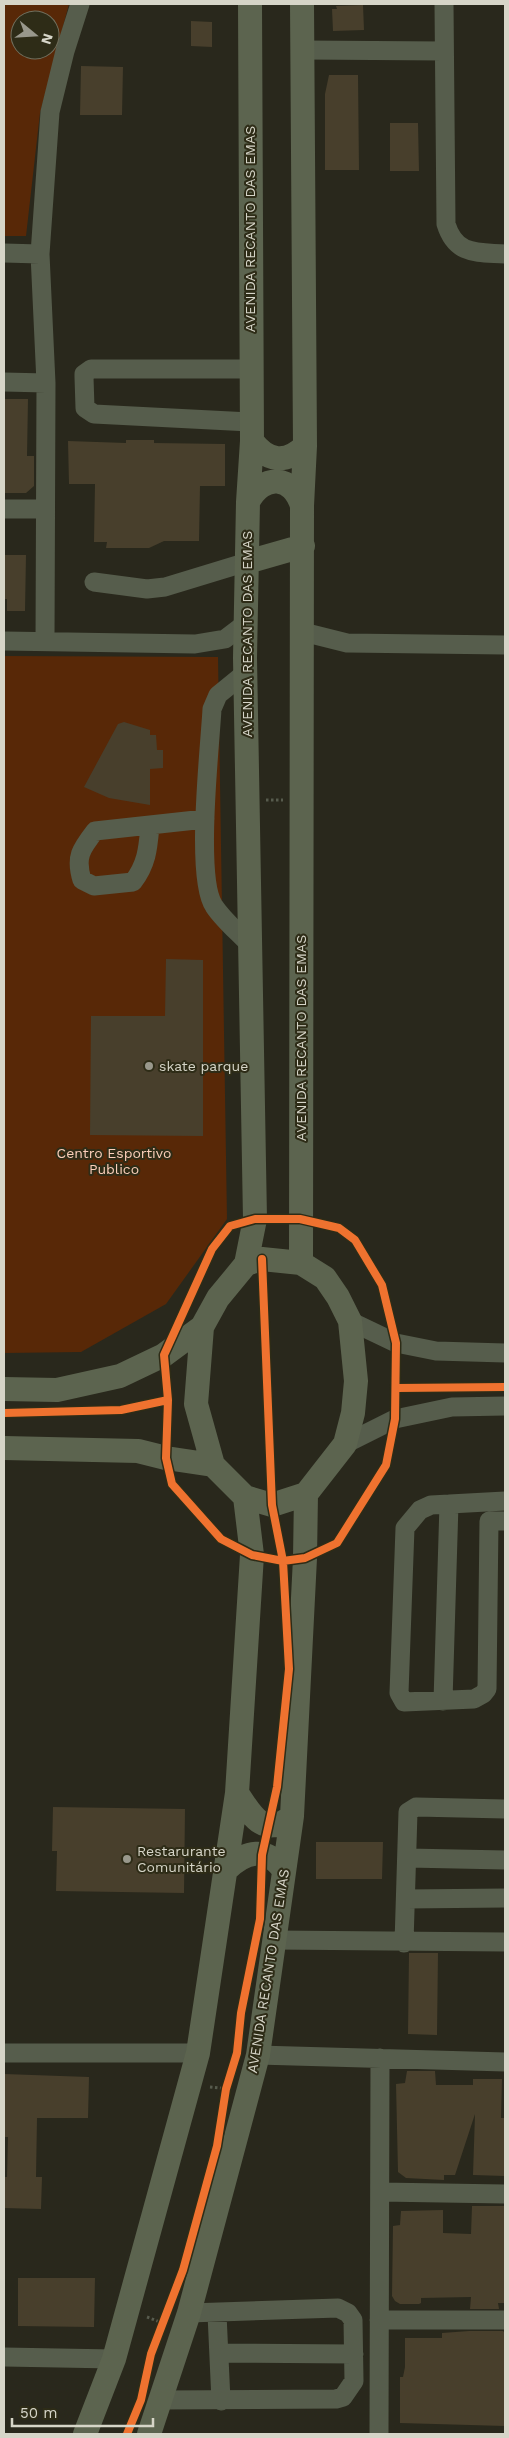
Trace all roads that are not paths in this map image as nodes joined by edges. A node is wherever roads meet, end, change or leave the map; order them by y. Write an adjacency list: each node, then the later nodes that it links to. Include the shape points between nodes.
1 (80, 4): 8 (street, via 50,112)
2 (250, 4): 10 (main road, AVENIDA RECANTO DAS EMAS)
3 (302, 4): 5 (main road, AVENIDA RECANTO DAS EMAS)
4 (444, 4): 6 (street)
5 (302, 50): 6 (street); 14 (main road, AVENIDA RECANTO DAS EMAS)
6 (444, 51): 9 (street, via 446,224 458,246 466,250)
7 (4, 253): 8 (street)
8 (40, 254): 12 (street)
9 (505, 254)
10 (250, 368): 13 (main road, AVENIDA RECANTO DAS EMAS); 13 (street, via 91,369 84,377 85,408 94,414)
11 (4, 382): 12 (street)
12 (46, 383): 18 (street)
13 (251, 432): 14 (main road, via 260,452 271,457 284,458); 15 (main road, AVENIDA RECANTO DAS EMAS)
14 (305, 446): 16 (main road, AVENIDA RECANTO DAS EMAS)
15 (248, 502): 16 (main road, via 261,485 272,481 292,487); 20 (main road, AVENIDA RECANTO DAS EMAS)
16 (302, 506): 19 (main road, AVENIDA RECANTO DAS EMAS)
17 (4, 509): 18 (street)
18 (45, 509): 24 (street)
19 (303, 546): 20 (main road); 25 (main road, AVENIDA RECANTO DAS EMAS)
20 (247, 562): 21 (street, via 165,587 147,589); 22 (main road, AVENIDA RECANTO DAS EMAS)
21 (94, 582)
22 (246, 623): 26 (street, via 225,639); 28 (main road, AVENIDA RECANTO DAS EMAS)
23 (4, 641): 24 (street)
24 (45, 642): 26 (street)
25 (303, 642): 27 (street); 32 (main road, AVENIDA RECANTO DAS EMAS)
26 (195, 644): 28 (street)
27 (505, 645)
28 (245, 666): 29 (street, via 218,695 212,709); 31 (main road, AVENIDA RECANTO DAS EMAS)
29 (205, 819): 30 (street); 31 (street, via 205,872 212,905)
30 (150, 826)
31 (250, 945): 33 (main road, AVENIDA RECANTO DAS EMAS, via 255,1219)
32 (301, 1263): 33 (main road, via 262,1259); 34 (main road, via 324,1278)
33 (246, 1264): 35 (main road, via 218,1298)
34 (350, 1322): 36 (street, via 396,1342 436,1351); 39 (main road, via 356,1381 353,1414)
35 (202, 1327): 37 (main road, via 164,1355 120,1376 58,1390); 41 (main road, via 196,1404)
36 (505, 1353)
37 (4, 1389)
38 (505, 1406): 39 (street, via 452,1407 395,1419)
39 (345, 1444): 42 (main road)
40 (4, 1448): 41 (main road, via 138,1451)
41 (213, 1465): 43 (main road)
42 (306, 1494): 43 (main road, via 272,1505); 49 (main road, AVENIDA RECANTO DAS EMAS)
43 (245, 1497): 47 (main road, via 252,1554)
44 (449, 1504): 45 (street); 46 (street); 46 (street, via 431,1505 420,1510 403,1533 400,1697 406,1703)
45 (498, 1511): 46 (street, via 487,1689 479,1697)
46 (443, 1701)
47 (237, 1793): 49 (main road, via 260,1822 273,1826); 52 (main road)
48 (505, 1808): 50 (street, via 411,1808 407,1818)
49 (292, 1816): 53 (main road, AVENIDA RECANTO DAS EMAS)
50 (408, 1858): 51 (street); 55 (street)
51 (505, 1860)
52 (227, 1869): 53 (main road, via 239,1858 253,1853 278,1861); 60 (main road)
53 (284, 1870): 56 (main road, AVENIDA RECANTO DAS EMAS)
54 (505, 1898): 55 (street)
55 (406, 1899): 57 (street)
56 (274, 1940): 57 (street); 61 (main road, AVENIDA RECANTO DAS EMAS)
57 (404, 1942): 58 (street)
58 (505, 1942)
59 (4, 2053): 60 (street)
60 (198, 2053): 73 (main road)
61 (258, 2055): 62 (street); 69 (main road, AVENIDA RECANTO DAS EMAS, via 234,2087)
62 (380, 2058): 63 (street); 64 (street)
63 (505, 2062)
64 (380, 2192): 65 (street); 67 (street)
65 (505, 2194)
66 (217, 2314): 69 (street); 70 (street); 71 (street, via 338,2308 353,2320)
67 (379, 2320): 68 (street); 78 (street)
68 (505, 2320)
69 (172, 2322): 74 (main road, AVENIDA RECANTO DAS EMAS)
70 (218, 2353): 71 (street); 75 (street)
71 (354, 2354): 75 (street, via 354,2381 343,2397)
72 (4, 2357): 73 (street)
73 (114, 2359): 76 (main road)
74 (161, 2400): 75 (street); 77 (main road, AVENIDA RECANTO DAS EMAS)
75 (221, 2401)
76 (85, 2434)
77 (149, 2434)
78 (379, 2434)

